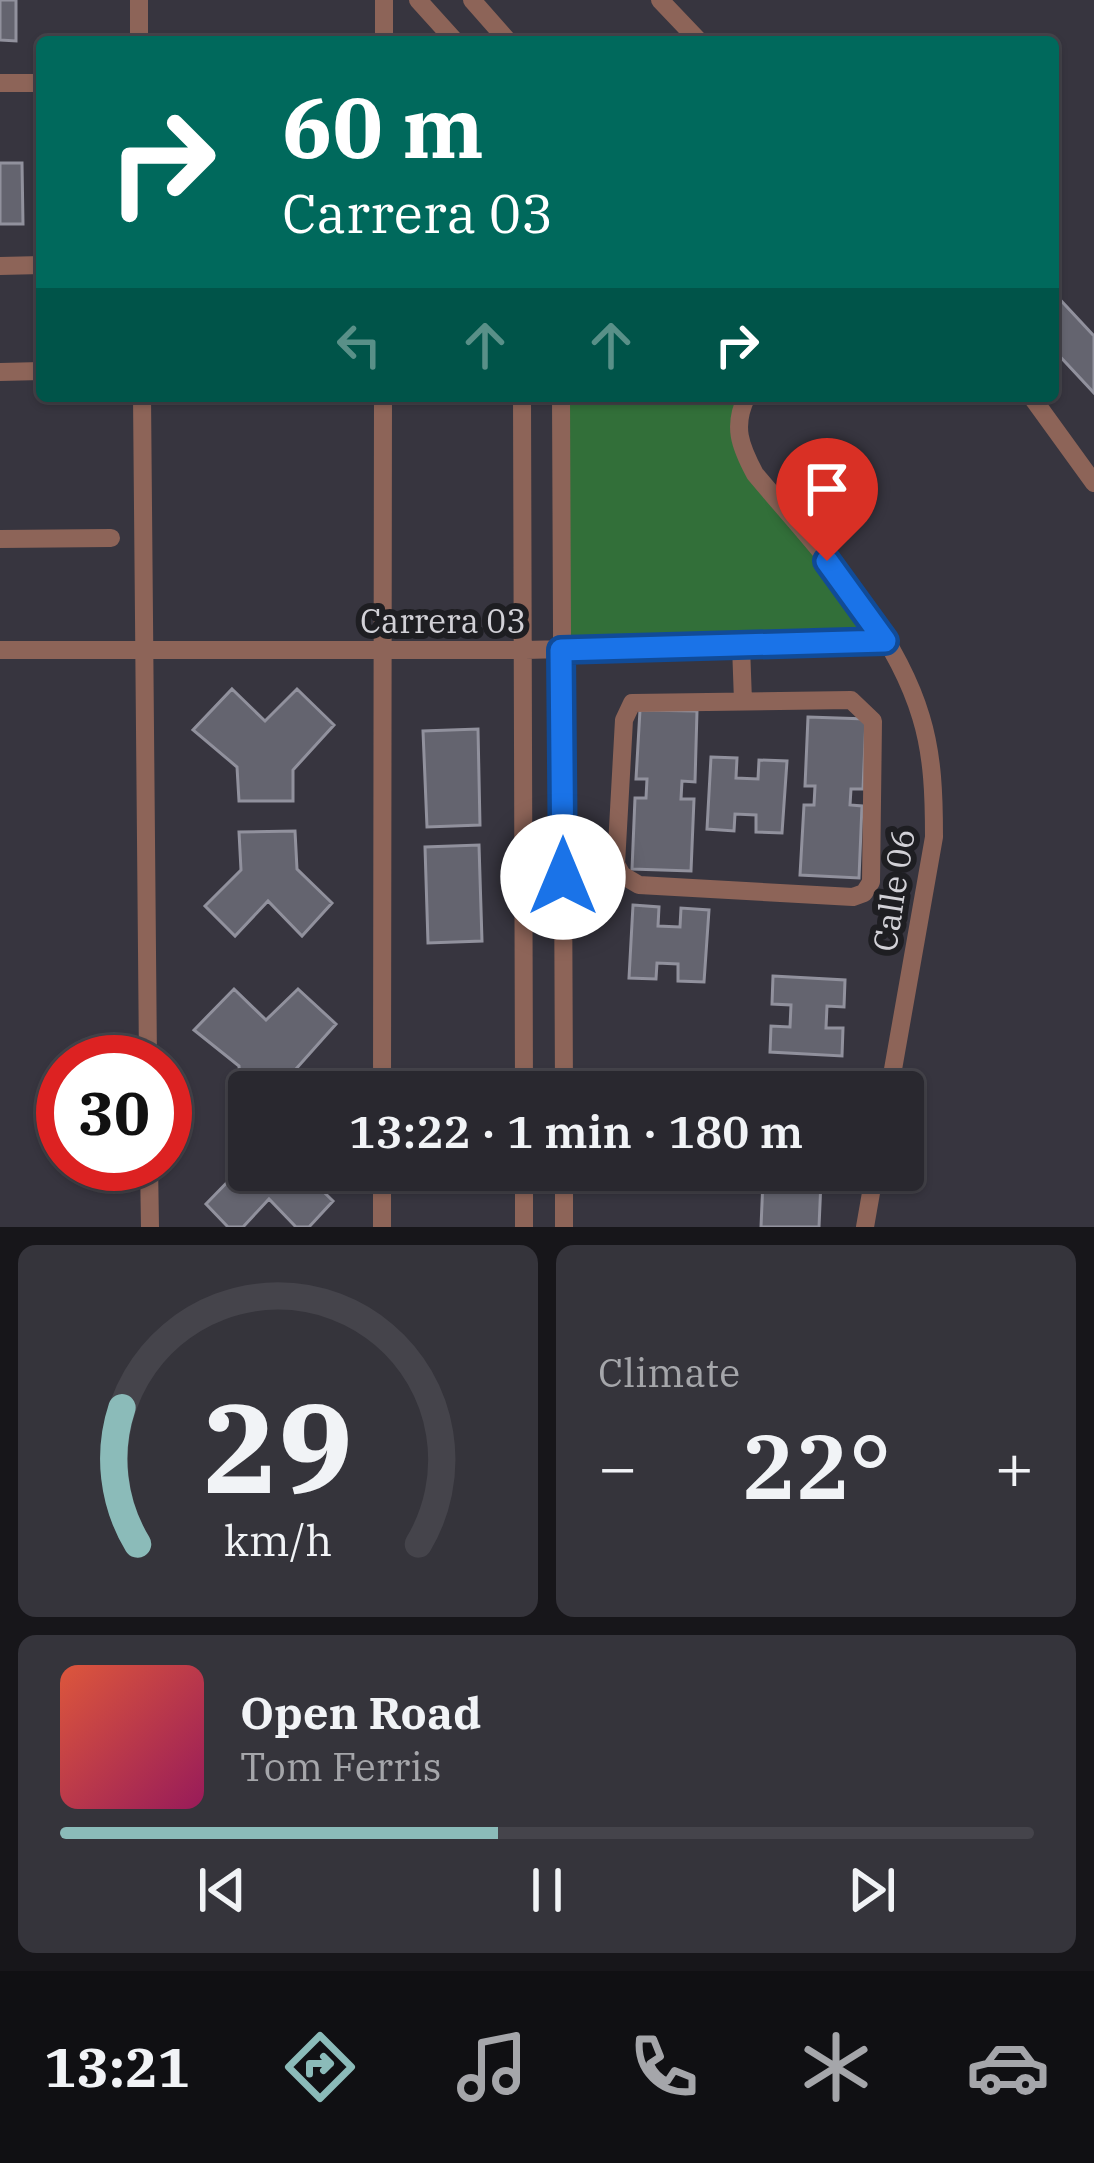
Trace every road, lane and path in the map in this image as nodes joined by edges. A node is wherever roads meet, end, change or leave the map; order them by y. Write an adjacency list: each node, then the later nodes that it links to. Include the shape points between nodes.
1 (139, 0): 6 (street)
2 (384, 0): 7 (street)
3 (418, 0): 8 (street)
4 (472, 0): 9 (street)
5 (660, 0): 10 (street)
6 (139, 36)
7 (384, 36)
8 (451, 36)
9 (504, 36)
10 (694, 36)
11 (0, 83): 12 (street)
12 (36, 83)
13 (36, 265): 14 (street)
14 (0, 266)
15 (36, 371): 16 (street)
16 (0, 372)
17 (142, 402): 28 (street)
18 (383, 402): 30 (street)
19 (522, 402): 31 (street)
20 (561, 402): 32 (street)
21 (744, 402): 26 (street, Calle 06, via 736,432 755,474)
22 (1035, 402): 23 (street)
23 (1094, 483)
24 (111, 538): 25 (street)
25 (0, 539)
26 (885, 641): 27 (street, Carrera 03); 38 (street, Calle 06, via 922,719 934,798)
27 (741, 646): 32 (street, Carrera 03); 33 (street)
28 (144, 649): 29 (street, Carrera 03); 30 (street, Carrera 03); 34 (street)
29 (0, 650)
30 (382, 650): 31 (street, Carrera 03); 35 (street)
31 (525, 650): 32 (street, Carrera 03); 36 (street)
32 (561, 650): 37 (street)
33 (743, 700): 33 (street, via 648,701 625,711 616,864 622,875 639,885 864,893 871,882 873,721 850,700)
34 (148, 1035)
35 (382, 1071)
36 (524, 1071)
37 (564, 1071)
38 (893, 1071)
39 (149, 1191): 44 (street)
40 (382, 1191): 45 (street)
41 (524, 1191): 46 (street)
42 (564, 1191): 47 (street)
43 (871, 1191): 48 (street)
44 (150, 1227)
45 (382, 1227)
46 (524, 1227)
47 (564, 1227)
48 (865, 1227)

